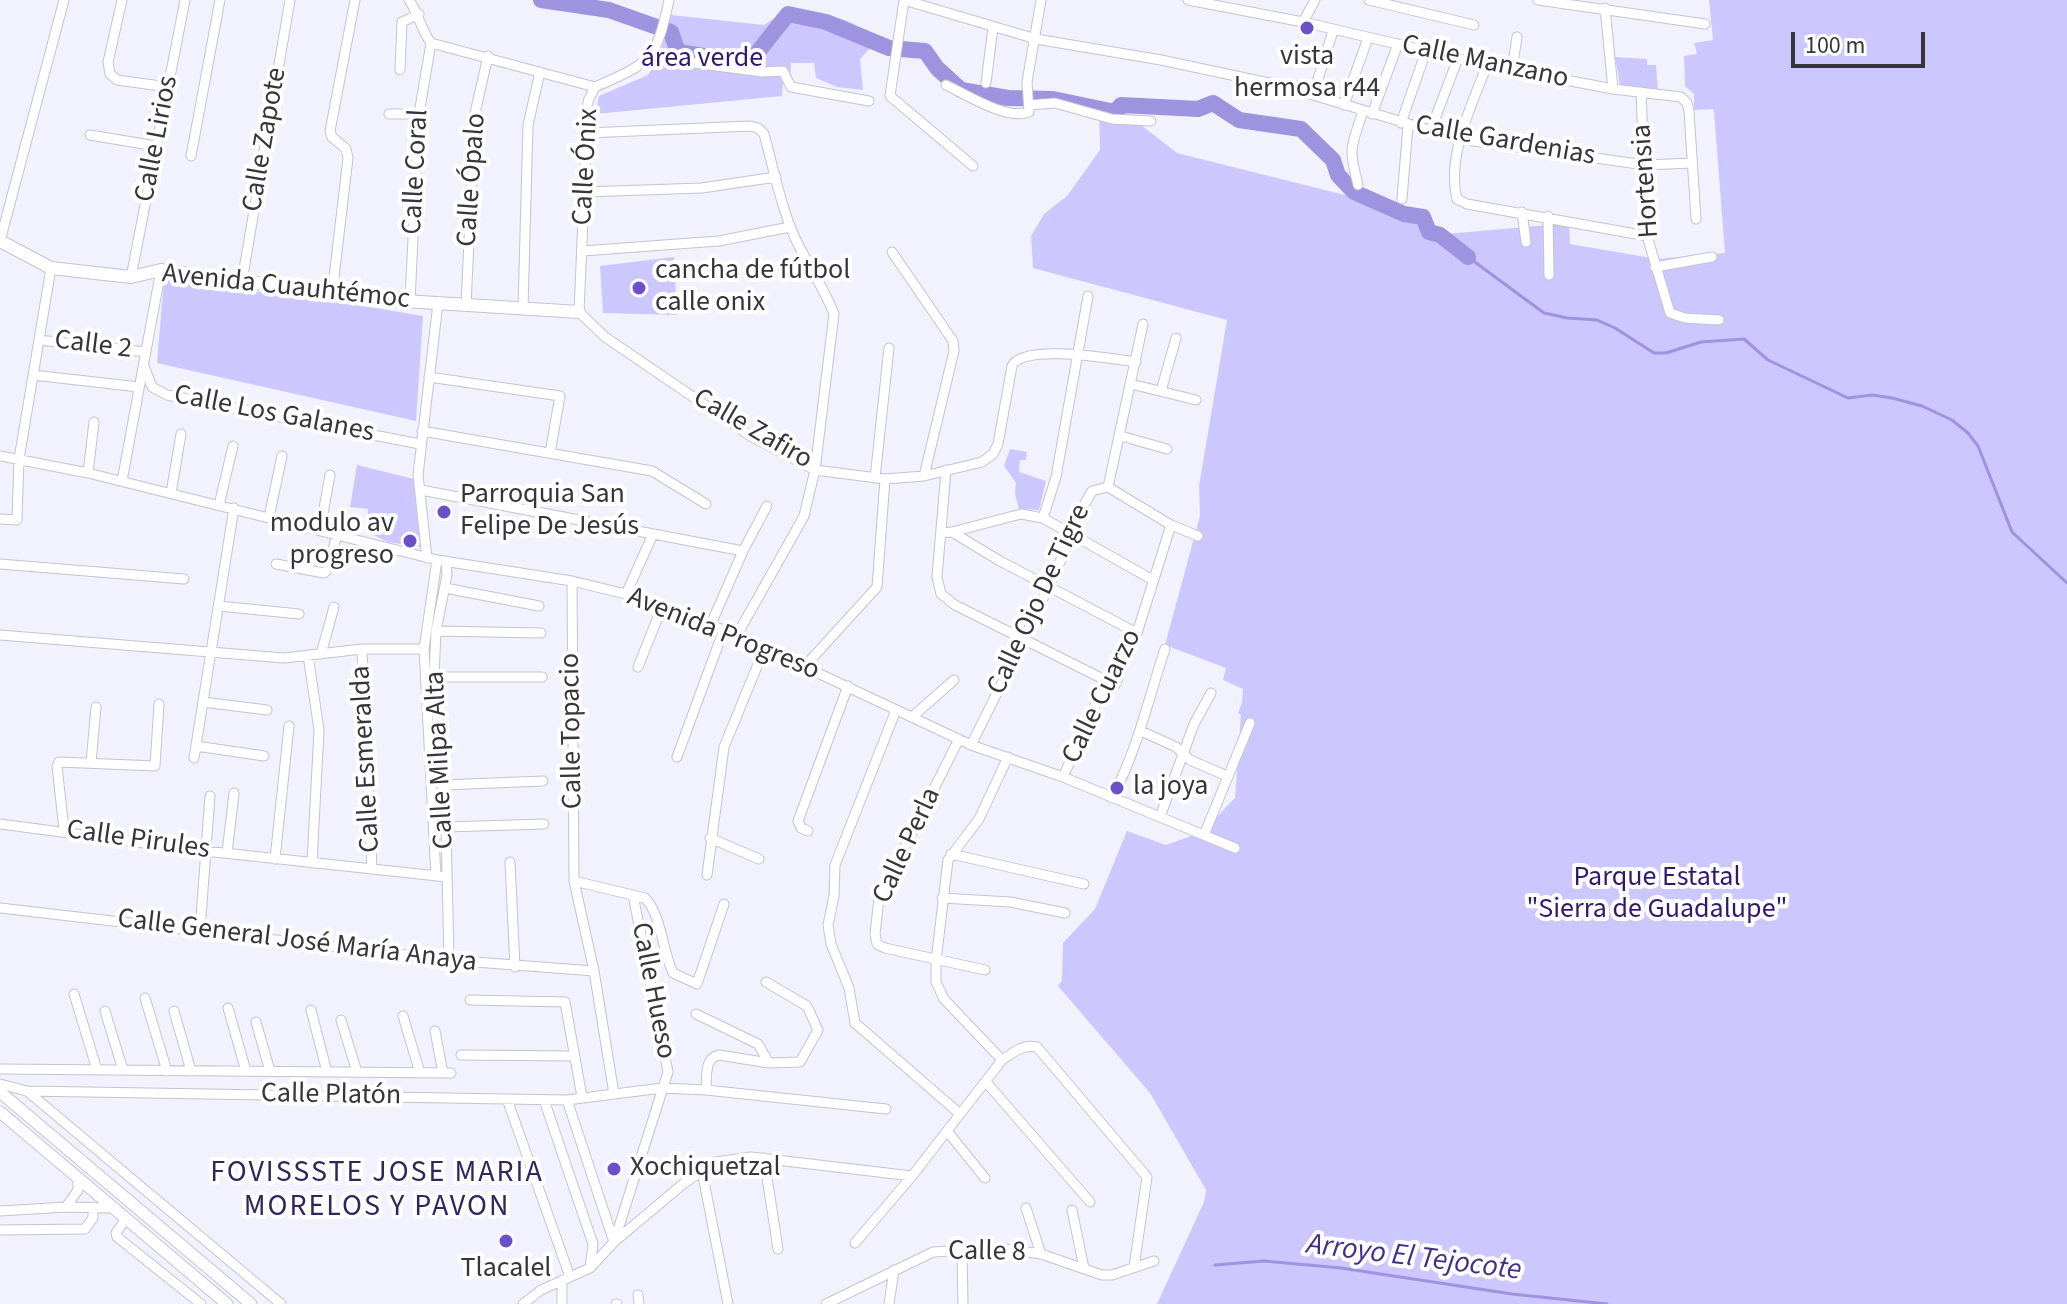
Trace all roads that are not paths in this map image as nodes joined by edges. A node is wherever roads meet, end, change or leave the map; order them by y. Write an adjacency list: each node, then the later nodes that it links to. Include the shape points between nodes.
1 (64, 0): 68 (street)
2 (122, 0): 37 (street, via 110,74 117,80)
3 (185, 0): 37 (street, Calle Lirios)
4 (220, 0): 55 (street)
5 (290, 0): 78 (street, Calle Zapote)
6 (355, 0): 79 (street, via 330,131 348,158)
7 (409, 0): 16 (street)
8 (669, 0): 29 (street)
9 (904, 0): 20 (street, Calle Gardenias); 58 (street, via 890,96)
10 (1041, 0): 24 (street)
11 (1188, 0): 17 (street, Calle Manzano)
12 (1315, 0): 17 (street)
13 (1369, 0): 19 (street)
14 (1538, 0): 15 (street)
15 (1605, 8): 18 (street); 39 (street, Hortensia)
16 (419, 14): 25 (street); 32 (street, via 402,22)
17 (1303, 22): 21 (street, Calle Manzano)
18 (1705, 24)
19 (1474, 25)
20 (993, 27): 24 (street, Calle Gardenias); 35 (street)
21 (1333, 31): 23 (street, Calle Manzano); 41 (street)
22 (1517, 37): 33 (street)
23 (1368, 38): 26 (street, Calle Manzano); 44 (street)
24 (1036, 39): 41 (street, Calle Gardenias, via 1161,60); 43 (street, via 1027,82)
25 (431, 43): 28 (street); 47 (street, Calle Coral)
26 (1398, 44): 27 (street, Calle Manzano); 45 (street)
27 (1426, 51): 30 (street, Calle Manzano); 49 (street)
28 (488, 56): 34 (street); 83 (street, Calle Ópalo, via 475,113)
29 (650, 57): 38 (street, Calle Ónix); 42 (street, via 783,71 791,87)
30 (1458, 58): 31 (street, Calle Manzano); 50 (street)
31 (1487, 65): 33 (street, Calle Manzano); 53 (street)
32 (400, 70)
33 (1512, 70): 39 (street, Calle Manzano)
34 (540, 72): 38 (street); 84 (street, via 528,125)
35 (986, 83)
36 (946, 85): 43 (street, via 1008,114 1029,112)
37 (168, 87): 54 (street, Calle Lirios)
38 (595, 87): 51 (street, Calle Ónix, via 588,101)
39 (1613, 89): 40 (street, Calle Manzano)
40 (1641, 92): 56 (street, Calle Manzano, via 1681,97 1687,103); 57 (street, Hortensia)
41 (1313, 95): 44 (street, Calle Gardenias)
42 (869, 101)
43 (1030, 102): 48 (street, via 1055,103 1112,119)
44 (1344, 105): 45 (street, Calle Gardenias)
45 (1368, 113): 49 (street, Calle Gardenias); 60 (street, via 1351,141)
46 (389, 114): 47 (street)
47 (419, 114): 81 (street, Calle Coral)
48 (1151, 121)
49 (1405, 124): 50 (street, Calle Gardenias); 62 (street)
50 (1430, 132): 53 (street, Calle Gardenias)
51 (587, 133): 59 (street, via 750,126 764,134); 61 (street, Calle Ónix)
52 (90, 135): 54 (street)
53 (1459, 139): 57 (street, Calle Gardenias); 63 (street, via 1457,199)
54 (156, 146): 77 (street, Calle Lirios)
55 (191, 156)
56 (1692, 163): 57 (street, Calle Gardenias); 65 (street)
57 (1645, 165): 67 (street, Hortensia)
58 (973, 166)
59 (776, 177): 61 (street, via 702,188); 66 (street)
60 (1358, 185)
61 (584, 192): 70 (street, Calle Ónix)
62 (1402, 199)
63 (1522, 212): 64 (street); 69 (street)
64 (1548, 216): 67 (street); 76 (street)
65 (1696, 219)
66 (790, 227): 70 (street, via 719,241); 112 (street, via 834,314)
67 (1647, 236): 73 (street, Hortensia)
68 (0, 241): 74 (main road, Avenida Cuauhtémoc)
69 (1526, 242)
70 (582, 251): 85 (street, Calle Ónix)
71 (892, 252): 116 (street, via 953,341)
72 (1712, 257): 73 (street)
73 (1655, 267): 86 (street, Hortensia, via 1670,313)
74 (51, 268): 77 (main road, Avenida Cuauhtémoc); 89 (street)
75 (161, 270): 77 (main road, Avenida Cuauhtémoc); 78 (main road, Avenida Cuauhtémoc); 91 (street)
76 (1549, 275)
77 (131, 277)
78 (242, 281): 79 (main road, Avenida Cuauhtémoc)
79 (332, 294): 81 (main road, Avenida Cuauhtémoc)
80 (1088, 296): 92 (street)
81 (410, 301): 82 (main road, Avenida Cuauhtémoc)
82 (438, 303): 83 (main road, Avenida Cuauhtémoc); 96 (street, Calle Milpa Alta)
83 (466, 305): 84 (main road, Avenida Cuauhtémoc)
84 (523, 308): 85 (main road, Avenida Cuauhtémoc)
85 (579, 312): 112 (street, Calle Zafiro, via 605,337 752,437)
86 (1719, 320)
87 (1143, 324): 93 (street, Calle Ojo De Tigre)
88 (1176, 338): 99 (street)
89 (39, 340): 91 (street, Calle 2); 95 (street)
90 (889, 348): 117 (street)
91 (146, 352): 94 (street)
92 (1078, 355): 93 (street); 113 (street, Calle Zafiro, via 1015,360 993,454 982,462); 127 (street, via 1056,477)
93 (1136, 362): 97 (street, Calle Ojo De Tigre)
94 (144, 366): 98 (street); 105 (street, Calle Los Galanes, via 152,387 167,395)
95 (33, 375): 98 (street, Calle Los Galanes); 111 (street)
96 (429, 377): 102 (street, Calle Milpa Alta); 108 (street, via 560,396)
97 (1131, 384): 99 (street); 104 (street, Calle Ojo De Tigre)
98 (139, 387): 118 (street)
99 (1161, 391): 100 (street)
100 (1196, 400)
101 (94, 422): 114 (street)
102 (422, 431): 105 (street, Calle Milpa Alta); 108 (street)
103 (181, 434): 121 (street)
104 (1121, 436): 107 (street); 119 (street, Calle Ojo De Tigre)
105 (420, 444): 120 (street, Calle Milpa Alta)
106 (233, 446): 123 (street)
107 (1167, 449)
108 (550, 453): 122 (street, via 652,471)
109 (0, 456): 111 (street, Avenida Progreso)
110 (282, 456): 126 (street)
111 (19, 459): 114 (street, Avenida Progreso); 128 (street, via 17,520)
112 (815, 470): 117 (street, Calle Zafiro); 157 (street, via 804,516)
113 (946, 470): 116 (street, Calle Zafiro); 131 (street)
114 (88, 473): 118 (street, Avenida Progreso)
115 (330, 475): 130 (street)
116 (924, 476): 117 (street, Calle Zafiro)
117 (880, 478): 166 (street, via 877,587)
118 (122, 481): 121 (street, Avenida Progreso)
119 (1108, 487): 129 (street); 134 (street, Calle Ojo De Tigre, via 1092,491)
120 (421, 490): 133 (street); 137 (street, Calle Milpa Alta)
121 (171, 493): 123 (street, Avenida Progreso)
122 (706, 504)
123 (219, 505): 125 (street, Avenida Progreso)
124 (767, 506): 136 (street)
125 (234, 508): 126 (street, Avenida Progreso); 146 (street)
126 (269, 517): 130 (street, Avenida Progreso)
127 (1043, 518): 131 (street, via 1021,514); 134 (street)
128 (0, 519)
129 (1171, 525): 135 (street); 141 (street, Calle Cuarzo)
130 (320, 530): 132 (street, Avenida Progreso)
131 (946, 532): 143 (street); 158 (street, via 937,577 941,594)
132 (337, 534): 137 (street, Avenida Progreso); 139 (street, via 324,573)
133 (653, 534): 136 (street); 145 (street)
134 (1073, 534): 141 (street); 143 (street, Calle Ojo De Tigre)
135 (1198, 536)
136 (743, 551): 151 (street)
137 (437, 560): 142 (street, Avenida Progreso); 144 (street, Calle Milpa Alta); 161 (street, Calle Milpa Alta)
138 (0, 564): 140 (street)
139 (276, 564)
140 (184, 579)
141 (1153, 580): 155 (street, Calle Cuarzo)
142 (572, 581): 145 (street, Avenida Progreso); 218 (street, Calle Topacio)
143 (1048, 587): 155 (street); 158 (street, Calle Ojo De Tigre)
144 (445, 588): 147 (street); 153 (street, Calle Milpa Alta)
145 (626, 594): 149 (street, Avenida Progreso)
146 (219, 606): 150 (street); 163 (street)
147 (539, 606)
148 (334, 607): 164 (street)
149 (662, 607): 151 (street, Avenida Progreso); 167 (street)
150 (299, 614)
151 (711, 624): 152 (street, Avenida Progreso)
152 (724, 629): 157 (street, Avenida Progreso); 188 (street)
153 (436, 631): 154 (street); 168 (street, Calle Milpa Alta)
154 (541, 633)
155 (1137, 633): 171 (street, Calle Cuarzo)
156 (0, 635): 163 (street)
157 (737, 635): 159 (street, Avenida Progreso)
158 (1024, 639): 171 (street); 184 (street, Calle Ojo De Tigre)
159 (765, 647): 166 (street, Avenida Progreso); 206 (street, via 724,747)
160 (362, 649): 161 (street); 164 (street); 215 (street, Calle Esmeralda)
161 (424, 649): 217 (street, Calle Milpa Alta)
162 (1165, 649): 182 (street)
163 (212, 652): 165 (street); 174 (street)
164 (321, 654): 165 (street)
165 (308, 655): 214 (street, Calle Esmeralda, via 319,730)
166 (805, 666): 172 (street, Avenida Progreso)
167 (638, 667)
168 (434, 677): 169 (street); 195 (street, Calle Milpa Alta)
169 (542, 677)
170 (954, 680): 179 (street)
171 (1115, 685): 193 (street, Calle Cuarzo, via 1098,699)
172 (848, 686): 178 (street, Avenida Progreso); 204 (street, via 798,821)
173 (1211, 693): 186 (street)
174 (203, 702): 177 (street); 185 (street)
175 (159, 704): 191 (street, via 155,766)
176 (96, 707): 191 (street)
177 (267, 710)
178 (896, 710): 179 (street, Avenida Progreso); 273 (street, via 835,865 831,944 849,988 855,1023)
179 (912, 717): 183 (street, Avenida Progreso)
180 (1250, 723): 192 (street)
181 (289, 726): 211 (street)
182 (1141, 731): 186 (street); 198 (street)
183 (959, 739): 184 (street, Avenida Progreso); 227 (street, Calle Perla, via 879,898 876,922 877,944)
184 (971, 745): 189 (street, Avenida Progreso)
185 (196, 746): 187 (street); 190 (street)
186 (1184, 753): 192 (street); 199 (street)
187 (264, 756)
188 (677, 757)
189 (1008, 757): 193 (street, Avenida Progreso); 210 (street, via 979,819)
190 (194, 758)
191 (91, 763): 203 (street, via 64,761 57,766)
192 (1227, 776): 205 (street)
193 (1063, 777): 198 (street, Avenida Progreso)
194 (543, 781): 195 (street)
195 (443, 785): 202 (street, Calle Milpa Alta)
196 (234, 793): 209 (street)
197 (210, 796): 208 (street)
198 (1112, 798): 199 (street, Avenida Progreso)
199 (1160, 817): 205 (street, Avenida Progreso)
200 (0, 824): 203 (street, Calle Pirules)
201 (544, 824): 202 (street)
202 (446, 827): 217 (street, Calle Milpa Alta)
203 (64, 830): 208 (street, Calle Pirules)
204 (808, 831)
205 (1204, 835): 207 (street, Avenida Progreso)
206 (710, 838): 212 (street); 216 (street)
207 (1235, 848)
208 (205, 851): 209 (street, Calle Pirules); 225 (street)
209 (227, 853): 211 (street, Calle Pirules)
210 (951, 854): 219 (street); 221 (street)
211 (275, 859): 214 (street, Calle Pirules)
212 (759, 859)
213 (510, 862): 228 (street)
214 (312, 863): 215 (street, Calle Pirules)
215 (372, 869): 217 (street, Calle Pirules)
216 (707, 875)
217 (441, 876): 226 (street, Calle Milpa Alta)
218 (574, 881): 220 (street); 230 (street, Calle Topacio)
219 (1084, 884)
220 (633, 895): 222 (street, via 650,903 673,973 697,984); 262 (street, Calle Hueso, via 668,1072)
221 (942, 898): 224 (street, via 1010,902); 227 (street)
222 (724, 904)
223 (0, 908): 225 (street, Calle General José María Anaya)
224 (1065, 913)
225 (200, 930): 226 (street, Calle General José María Anaya)
226 (449, 960): 228 (street, Calle General José María Anaya)
227 (936, 961): 229 (street); 248 (street, via 936,982 944,999)
228 (515, 967): 230 (street, Calle General José María Anaya)
229 (985, 970)
230 (594, 971): 266 (street, Calle Topacio)
231 (766, 982): 249 (street, via 807,1006 818,1030 800,1062)
232 (74, 994): 251 (street)
233 (145, 998): 253 (street)
234 (470, 1000): 246 (street, via 565,1002)
235 (228, 1008): 255 (street)
236 (311, 1010): 257 (street)
237 (105, 1011): 252 (street)
238 (174, 1011): 254 (street)
239 (696, 1014): 244 (street)
240 (403, 1016): 259 (street)
241 (341, 1020): 258 (street)
242 (256, 1022): 256 (street)
243 (435, 1031): 259 (street, via 447,1073)
244 (743, 1037): 247 (street); 249 (street, via 758,1044)
245 (461, 1055): 246 (street)
246 (573, 1056): 267 (street)
247 (738, 1058): 249 (street); 263 (street, via 712,1056)
248 (1002, 1060): 260 (street); 295 (street, via 1023,1047 1037,1047 1147,1177)
249 (769, 1063)
250 (0, 1069): 251 (street)
251 (97, 1070): 252 (street)
252 (123, 1070): 253 (street)
253 (167, 1071): 254 (street)
254 (191, 1071): 255 (street)
255 (246, 1071): 256 (street)
256 (270, 1071): 257 (street)
257 (327, 1072): 258 (street)
258 (357, 1072): 259 (street)
259 (420, 1073)
260 (986, 1082): 273 (street); 280 (street)
261 (0, 1084): 264 (street, Calle Platón)
262 (662, 1088): 263 (street, Calle Platón); 266 (street, Calle Platón); 289 (street, Calle Hueso)
263 (706, 1090): 271 (street, Calle Platón)
264 (27, 1091): 268 (street, Calle Platón); 303 (street)
265 (0, 1092): 302 (street)
266 (614, 1094): 267 (street, Calle Platón)
267 (582, 1097): 270 (street, Calle Platón)
268 (507, 1099): 269 (street, Calle Platón); 299 (street)
269 (544, 1100): 270 (street, Calle Platón); 296 (street, via 593,1244)
270 (567, 1100): 289 (street)
271 (886, 1109)
272 (0, 1112): 279 (street)
273 (960, 1114): 274 (street)
274 (947, 1131): 277 (street); 278 (street)
275 (764, 1158): 276 (street, via 715,1162); 277 (street); 291 (street)
276 (702, 1171): 289 (street); 306 (street)
277 (912, 1176): 290 (street)
278 (985, 1178)
279 (78, 1179): 281 (street, via 78,1190); 283 (street)
280 (1090, 1202)
281 (66, 1207): 282 (street); 286 (street)
282 (93, 1207): 283 (street); 288 (street, via 85,1229)
283 (111, 1208): 287 (street)
284 (1026, 1208): 293 (street)
285 (1072, 1210): 297 (street)
286 (0, 1211)
287 (125, 1220): 300 (street, via 117,1237); 301 (street)
288 (0, 1230)
289 (614, 1242): 296 (street)
290 (855, 1243)
291 (778, 1249)
292 (962, 1251): 293 (street, Calle 8, via 999,1248); 298 (street, Calle 8, via 933,1252); 309 (street)
293 (1041, 1254): 297 (street, Calle 8)
294 (1154, 1261): 295 (street, Calle 8)
295 (1134, 1267): 297 (street, Calle 8, via 1112,1275)
296 (590, 1268): 299 (street)
297 (1084, 1268)
298 (894, 1270): 307 (street, Calle 8); 308 (street)
299 (566, 1279): 304 (street); 305 (street)
300 (201, 1304)
301 (227, 1304)
302 (251, 1304)
303 (281, 1304)
304 (523, 1304)
305 (562, 1304)
306 (728, 1304)
307 (826, 1304)
308 (889, 1304)
309 (963, 1304)

